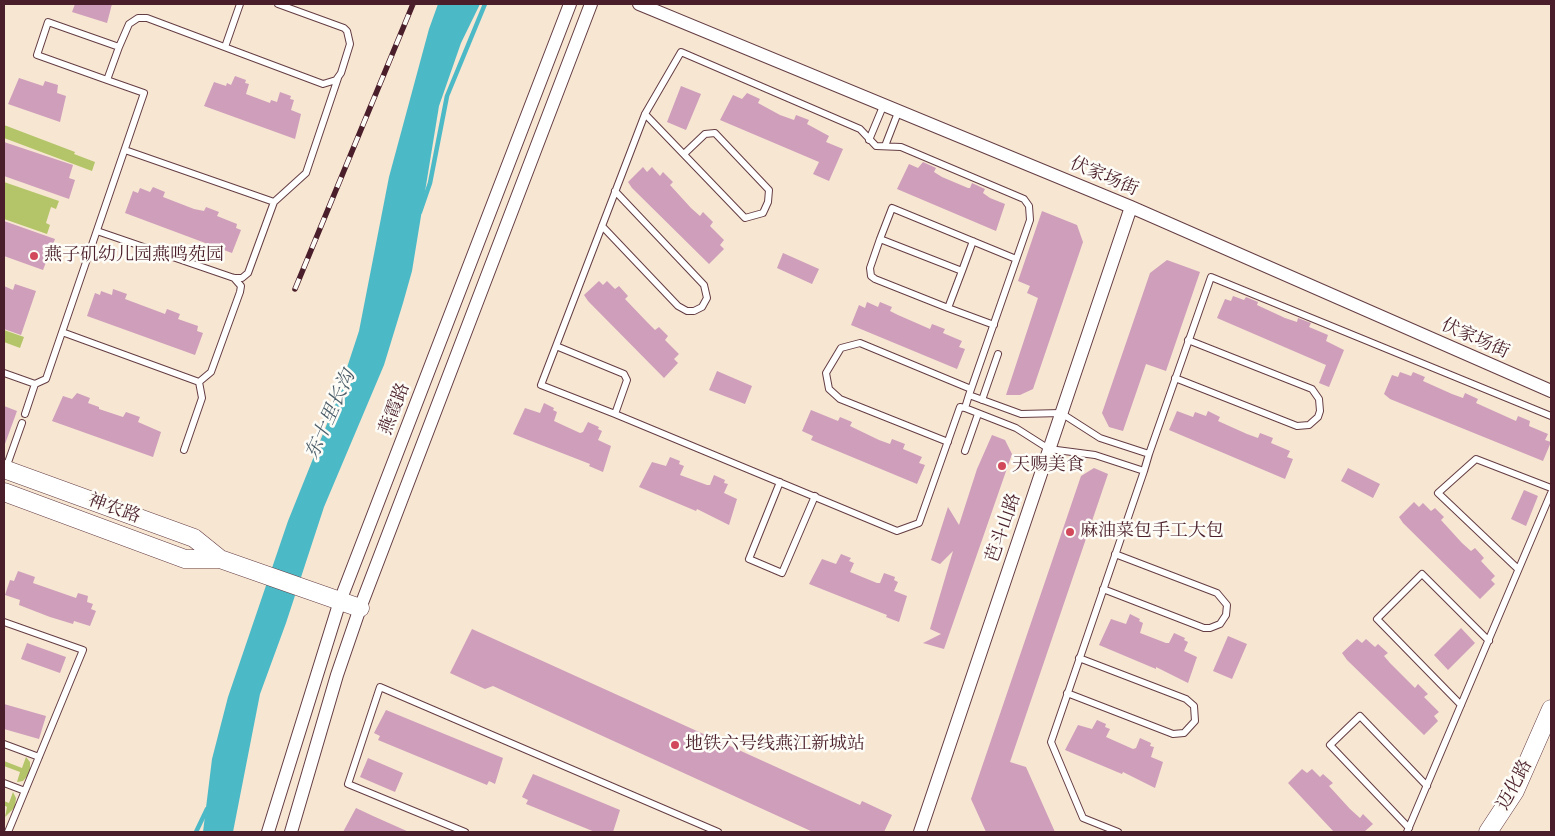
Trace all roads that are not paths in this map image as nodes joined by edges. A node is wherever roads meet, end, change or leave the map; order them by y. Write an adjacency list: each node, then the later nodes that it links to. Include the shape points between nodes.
1 (240, 4): 7 (lane)
2 (278, 4): 8 (lane, via 347,31 350,44)
3 (570, 4): 63 (street, 燕霞路)
4 (591, 4): 64 (street)
5 (639, 4): 10 (street, 伏家场街)
6 (119, 47): 7 (lane, via 129,24 142,18); 9 (lane); 9 (lane, via 48,22 37,55)
7 (225, 47): 8 (lane, via 323,84)
8 (339, 76): 18 (lane, via 306,173)
9 (107, 80): 15 (lane, via 144,92)
10 (884, 104): 11 (street, 伏家场街); 13 (lane)
11 (899, 110): 14 (lane); 19 (street, 伏家场街)
12 (645, 114): 13 (lane, via 681,52 860,129); 16 (lane); 17 (lane)
13 (869, 140): 14 (lane, via 876,146)
14 (885, 146): 24 (lane, via 901,146 1024,199 1029,206 1030,220)
15 (125, 150): 18 (lane); 21 (lane)
16 (684, 154): 16 (lane, via 745,218 762,214 769,190 715,133 705,134)
17 (615, 191): 20 (lane); 20 (lane, via 704,285 707,298 702,307 687,311 678,306)
18 (274, 202): 26 (lane, via 248,273 242,278)
19 (1131, 207): 37 (street, 伏家场街); 41 (street, 芭斗山路)
20 (602, 226): 31 (lane)
21 (97, 231): 26 (lane); 29 (lane)
22 (880, 238): 23 (lane, via 892,208); 25 (lane); 27 (lane, via 871,276)
23 (973, 242): 24 (lane); 25 (lane)
24 (1016, 259): 28 (lane)
25 (962, 271): 27 (lane)
26 (234, 278): 35 (lane, via 240,292 211,372)
27 (948, 308): 28 (lane)
28 (994, 325): 38 (lane)
29 (62, 332): 35 (lane); 36 (lane, via 46,379)
30 (1188, 340): 34 (lane); 34 (lane, via 1312,389 1319,399 1320,411 1314,422 1297,426); 45 (lane, via 1211,277)
31 (556, 346): 43 (lane, via 624,374 627,380); 43 (lane, via 541,384)
32 (998, 354): 39 (lane)
33 (4, 373): 36 (lane)
34 (1175, 378): 51 (lane)
35 (199, 382): 49 (lane, via 202,398)
36 (35, 384): 42 (lane)
37 (1551, 391)
38 (970, 392): 39 (lane); 40 (lane); 47 (lane, via 860,343 841,348 826,373 829,389 840,399)
39 (982, 400): 41 (lane, via 1021,414)
40 (964, 408): 44 (lane); 47 (lane, via 960,407)
41 (1061, 413): 48 (street, 芭斗山路); 51 (lane, via 1100,438)
42 (25, 414)
43 (615, 414): 54 (lane)
44 (978, 414): 48 (lane, via 1016,428); 50 (lane)
45 (1551, 416)
46 (22, 423): 52 (lane)
47 (948, 442): 58 (lane, via 919,523 897,531)
48 (1049, 449): 53 (lane, via 1095,455); 82 (street, 芭斗山路)
49 (184, 450)
50 (965, 451)
51 (1149, 454): 53 (lane)
52 (5, 469): 60 (street, 神农路, via 194,538)
53 (1144, 471): 59 (lane)
54 (780, 482): 58 (lane); 58 (lane, via 749,559 782,573)
55 (1551, 488): 61 (lane, via 1476,459 1438,494)
56 (1551, 494): 61 (lane)
57 (5, 495): 60 (street, 神农路, via 185,560)
58 (815, 496)
59 (1115, 554): 62 (lane); 62 (lane, via 1217,593 1226,605 1226,615 1215,627 1204,628)
60 (220, 559): 63 (street, 神农路)
61 (1518, 569): 66 (lane)
62 (1103, 590): 67 (lane)
63 (340, 601): 64 (street, 神农路); 78 (street, 燕霞路)
64 (360, 608): 79 (street)
65 (4, 622): 72 (lane, via 83,650)
66 (1489, 641): 69 (lane); 69 (lane, via 1422,574 1377,619)
67 (1080, 658): 68 (lane); 68 (lane, via 1186,699 1196,711 1195,721 1189,730 1173,734)
68 (1067, 693): 83 (lane, via 1051,742 1083,818)
69 (1461, 705): 74 (lane)
70 (1551, 710): 84 (street, 迈化路, via 1515,791)
71 (4, 744): 72 (lane)
72 (39, 757): 75 (lane)
73 (4, 783): 75 (lane)
74 (1427, 786): 77 (lane); 77 (lane, via 1360,716 1330,745)
75 (25, 791): 76 (lane)
76 (7, 828)
77 (1408, 830)
78 (268, 832)
79 (291, 832)
80 (464, 832): 81 (lane, via 348,784 380,687)
81 (718, 832)
82 (920, 832)
83 (1118, 832)
84 (1488, 832)

